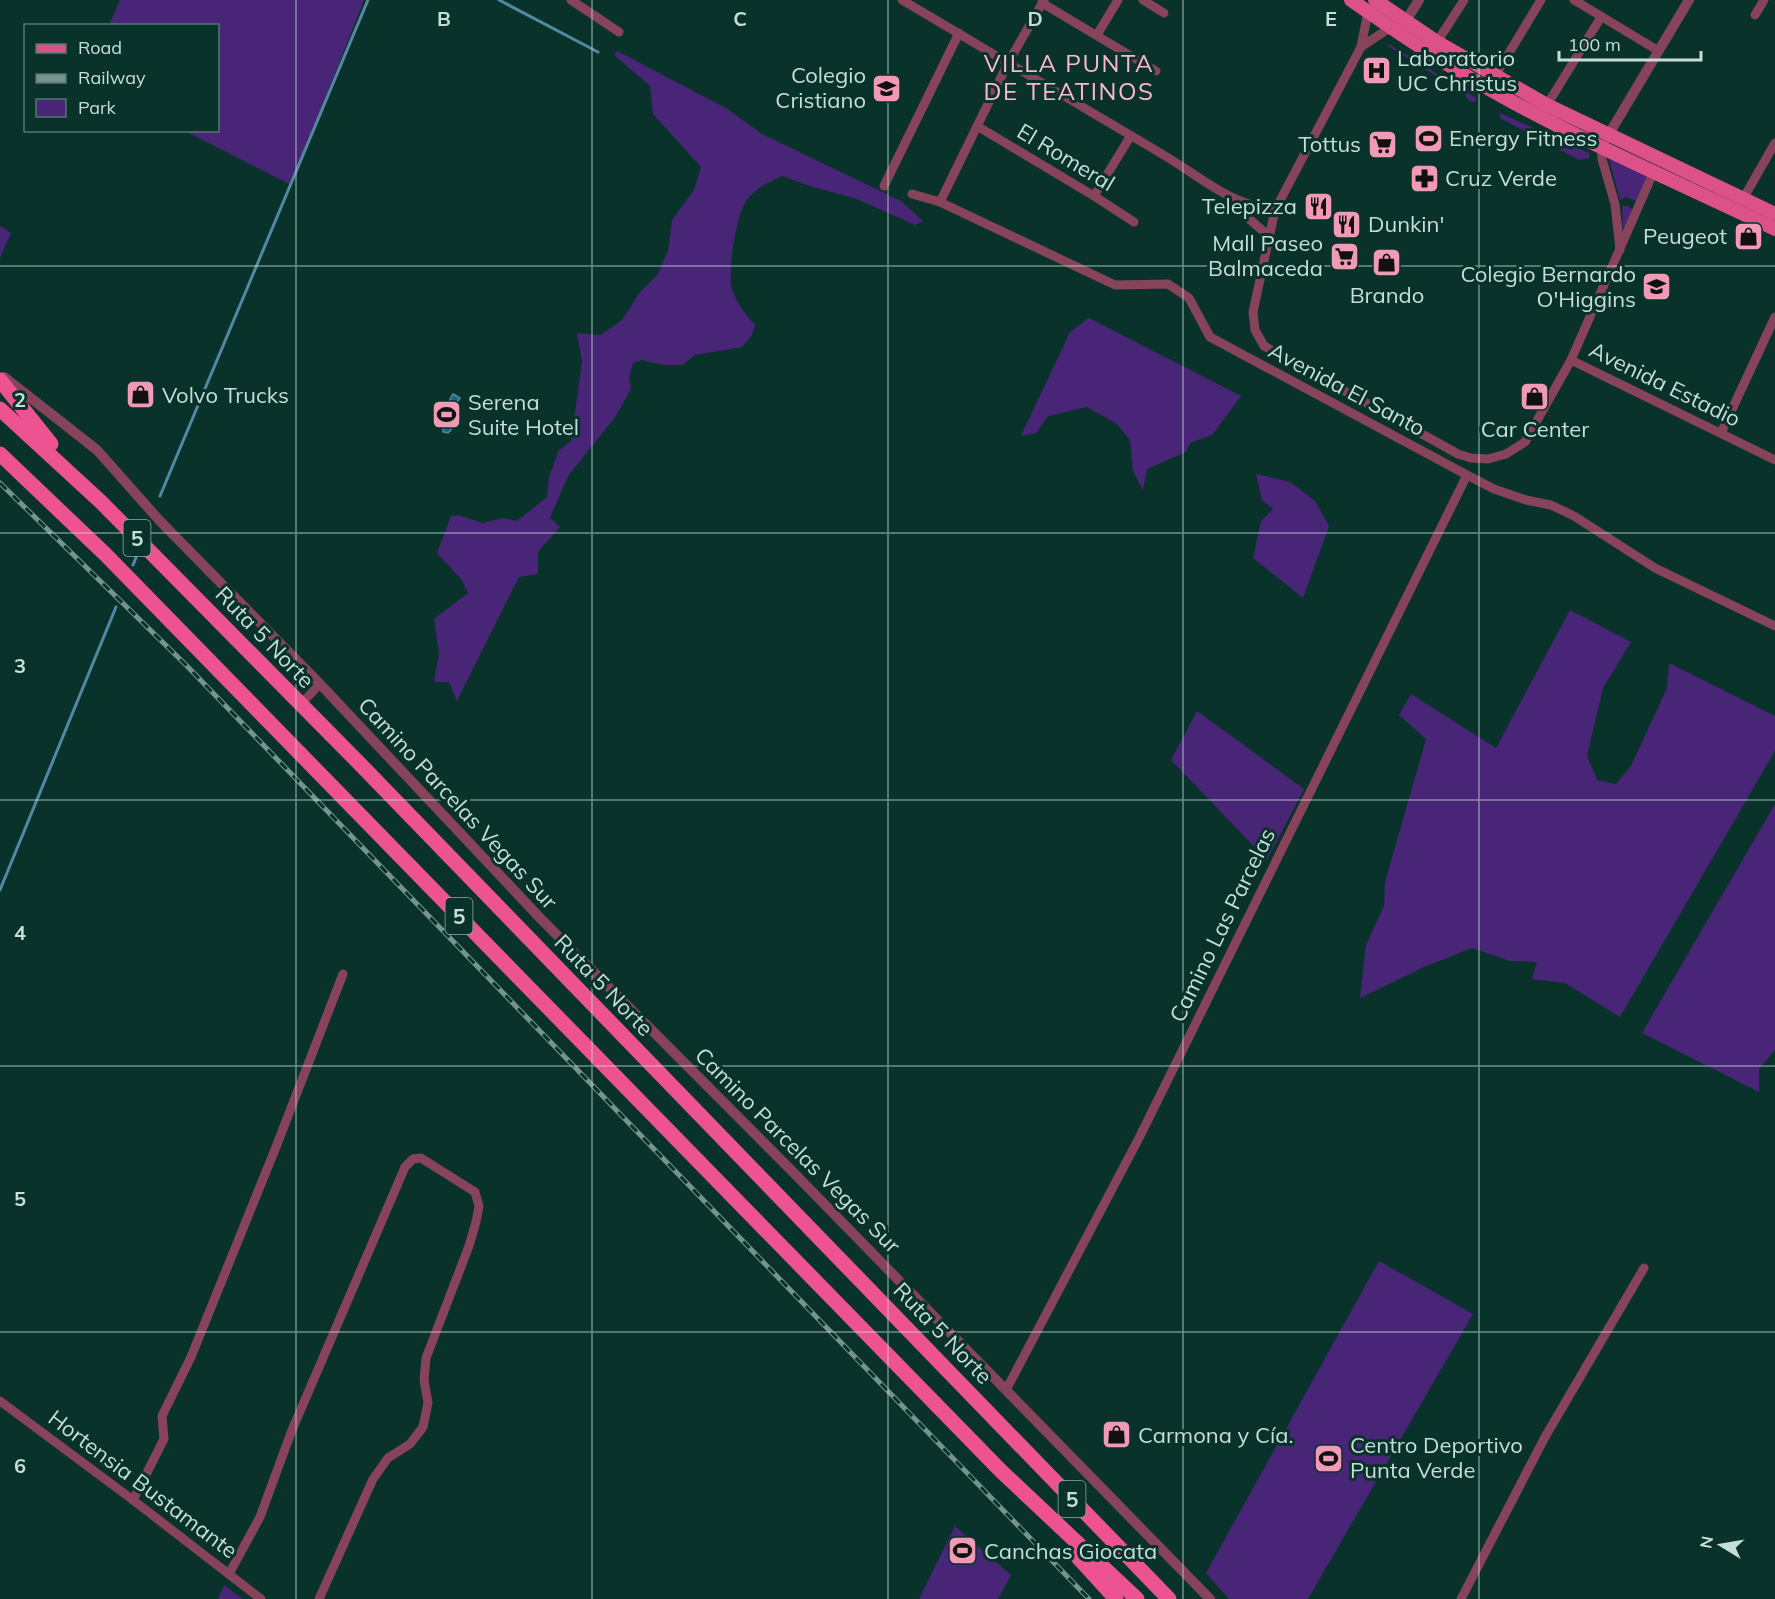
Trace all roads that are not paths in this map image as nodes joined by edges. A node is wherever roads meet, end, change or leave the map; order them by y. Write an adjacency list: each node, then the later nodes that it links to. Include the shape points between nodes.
1 (571, 0): 18 (street)
2 (902, 0): 19 (street)
3 (1118, 0): 20 (street)
4 (1143, 0): 14 (street)
5 (1351, 0): 13 (main road)
6 (1419, 0): 17 (street)
7 (1464, 0): 21 (street)
8 (1541, 0): 26 (street)
9 (1574, 0): 16 (street)
10 (1689, 0): 23 (street)
11 (1764, 0): 15 (street)
12 (1043, 1): 20 (street); 24 (street)
13 (1371, 6): 17 (main road); 22 (street, Avenida Estadio)
14 (1164, 13)
15 (1755, 15)
16 (1601, 17): 23 (street); 27 (street)
17 (1398, 27): 21 (main road); 22 (street, Avenida Estadio); 30 (main road, via 1489,89)
18 (619, 32)
19 (959, 33): 24 (street); 33 (street)
20 (1097, 35): 25 (street)
21 (1437, 42): 26 (main road)
22 (1361, 47): 39 (street, Avenida Estadio)
23 (1657, 50): 30 (street)
24 (1008, 63): 28 (street); 29 (street)
25 (1156, 71)
26 (1495, 76): 27 (main road)
27 (1547, 105): 30 (main road)
28 (977, 126): 35 (street, El Romeral); 38 (street)
29 (1130, 137): 35 (street); 36 (street)
30 (1605, 141): 32 (main road); 37 (main road); 44 (street, via 1602,159 1615,204)
31 (1775, 143): 37 (street)
32 (1654, 171): 42 (main road); 44 (street, Avenida Estadio)
33 (884, 186)
34 (912, 194): 38 (street, Avenida El Santo)
35 (1094, 196): 41 (street, El Romeral)
36 (1229, 197): 39 (street); 43 (street)
37 (1743, 199): 40 (main road)
38 (940, 202): 53 (street, Avenida El Santo, via 1115,285 1168,284 1189,298 1210,337)
39 (1275, 210): 43 (street, Avenida Estadio)
40 (1775, 214)
41 (1134, 222)
42 (1775, 230)
43 (1269, 236): 46 (street, Avenida Estadio, via 1253,312 1255,330 1264,346 1458,454 1488,459 1526,442)
44 (1620, 250): 46 (street, Avenida Estadio)
45 (1775, 317): 50 (street)
46 (1571, 360): 50 (street, Avenida Estadio)
47 (0, 375): 56 (street, Camino Parcelas Vegas Sur, via 97,450 159,520)
48 (0, 380): 54 (highway)
49 (0, 409): 54 (highway, Ruta 5 Norte / 5)
50 (1721, 434): 52 (street, Avenida Estadio)
51 (0, 454): 62 (highway, 5, via 127,576)
52 (1775, 460)
53 (1467, 475): 55 (street, Avenida El Santo, via 1494,489 1574,516 1655,568); 60 (street, Camino Las Parcelas, via 1139,1138)
54 (78, 480): 57 (highway, Ruta 5 Norte / 5)
55 (1775, 626)
56 (320, 684): 57 (street); 60 (street, Camino Parcelas Vegas Sur, via 542,920)
57 (300, 705): 69 (highway, Ruta 5 Norte / 5)
58 (343, 974): 63 (street, via 191,1356 162,1416 164,1439)
59 (1644, 1268): 71 (street, via 1545,1437)
60 (1006, 1390): 70 (street, Camino Parcelas Vegas Sur)
61 (0, 1401): 63 (street, Hortensia Bustamante)
62 (1001, 1471): 67 (highway); 68 (highway, 5)
63 (133, 1500): 64 (street, Hortensia Bustamante)
64 (229, 1574): 65 (street, Hortensia Bustamante); 66 (street, via 260,1516 292,1430 405,1167 413,1159 421,1158 475,1192 479,1206 476,1222 426,1358 428,1403 423,1426 410,1444 388,1458 373,1479)
65 (261, 1599)
66 (319, 1599)
67 (1116, 1599)
68 (1137, 1599)
69 (1169, 1599)
70 (1210, 1599)
71 (1461, 1599)

